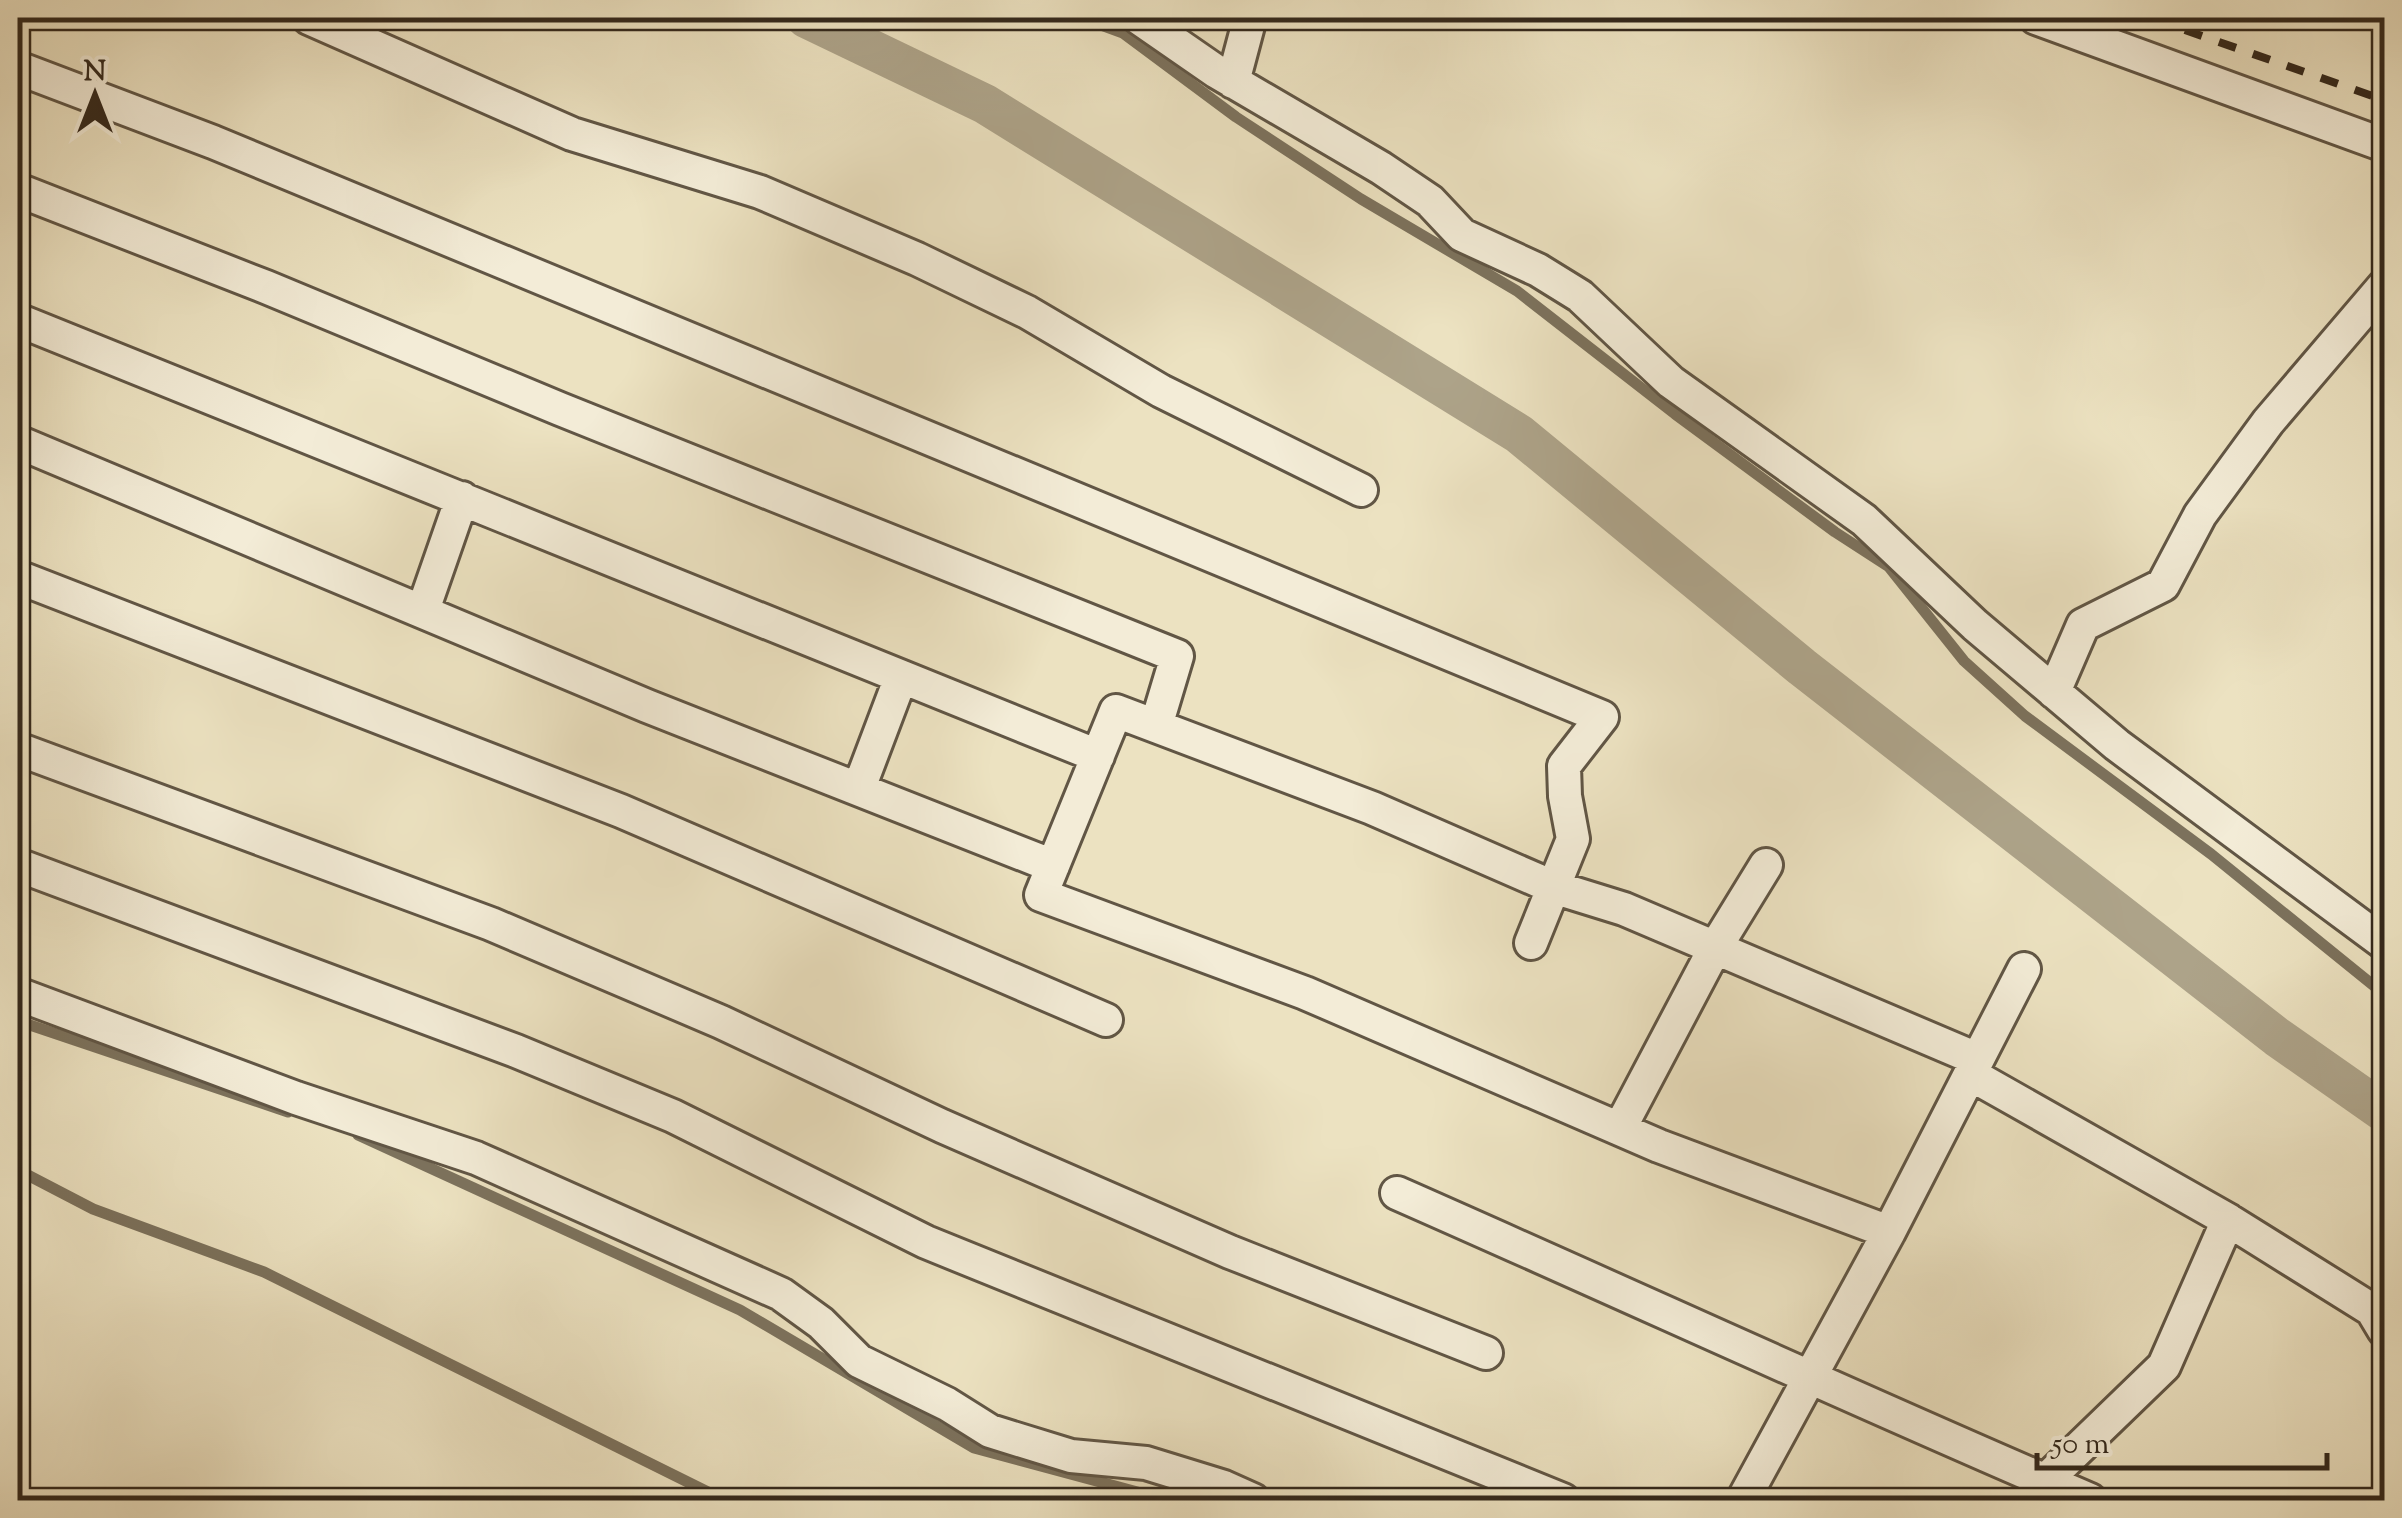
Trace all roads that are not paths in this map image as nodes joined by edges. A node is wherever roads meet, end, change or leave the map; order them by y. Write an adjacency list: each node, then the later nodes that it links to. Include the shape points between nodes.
1 (308, 18): 12 (street, via 572,134 760,192 918,259)
2 (1138, 18): 6 (street)
3 (1250, 18): 6 (street)
4 (2036, 18): 7 (street)
5 (18, 68): 25 (street, via 213,142 1602,716 1564,766 1573,839)
6 (1233, 82): 17 (street, via 1430,201 1462,235 1580,296 1671,382 1864,520)
7 (2384, 146)
8 (18, 190): 18 (street, via 1178,656)
9 (2384, 286): 17 (street, via 2268,422 2200,515 2163,586 2083,624)
10 (18, 320): 13 (street)
11 (18, 442): 15 (street)
12 (1361, 490)
13 (462, 498): 15 (street); 16 (street)
14 (18, 577): 31 (street, via 621,811)
15 (423, 610): 21 (street)
16 (901, 677): 20 (street); 21 (street)
17 (2054, 692): 27 (street)
18 (1156, 726): 20 (street, via 1116,711); 25 (street, via 1372,808)
19 (18, 749): 38 (street, via 491,924 1230,1252)
20 (1098, 756): 24 (street)
21 (859, 788): 24 (street)
22 (18, 865): 42 (street, via 516,1051 673,1116 926,1242)
23 (1766, 865): 28 (street)
24 (1054, 866): 33 (street, via 1042,895 1305,993)
25 (1553, 888): 26 (street); 28 (street)
26 (1531, 943)
27 (2384, 943)
28 (1715, 948): 32 (street); 33 (street)
29 (2024, 969): 32 (street)
30 (18, 994): 41 (street, via 476,1158 782,1294 859,1361 990,1430 1070,1456 1146,1463)
31 (1106, 1020)
32 (1974, 1067): 35 (street); 36 (street)
33 (1620, 1128): 36 (street)
34 (1397, 1193): 39 (street)
35 (2228, 1220): 37 (street, via 2372,1310); 40 (street, via 2164,1366)
36 (1889, 1232): 39 (street)
37 (2384, 1330)
38 (1486, 1353)
39 (1809, 1379): 40 (street); 43 (street)
40 (2040, 1491): 44 (street)
41 (1252, 1500)
42 (1563, 1500)
43 (1743, 1500)
44 (2090, 1500)

